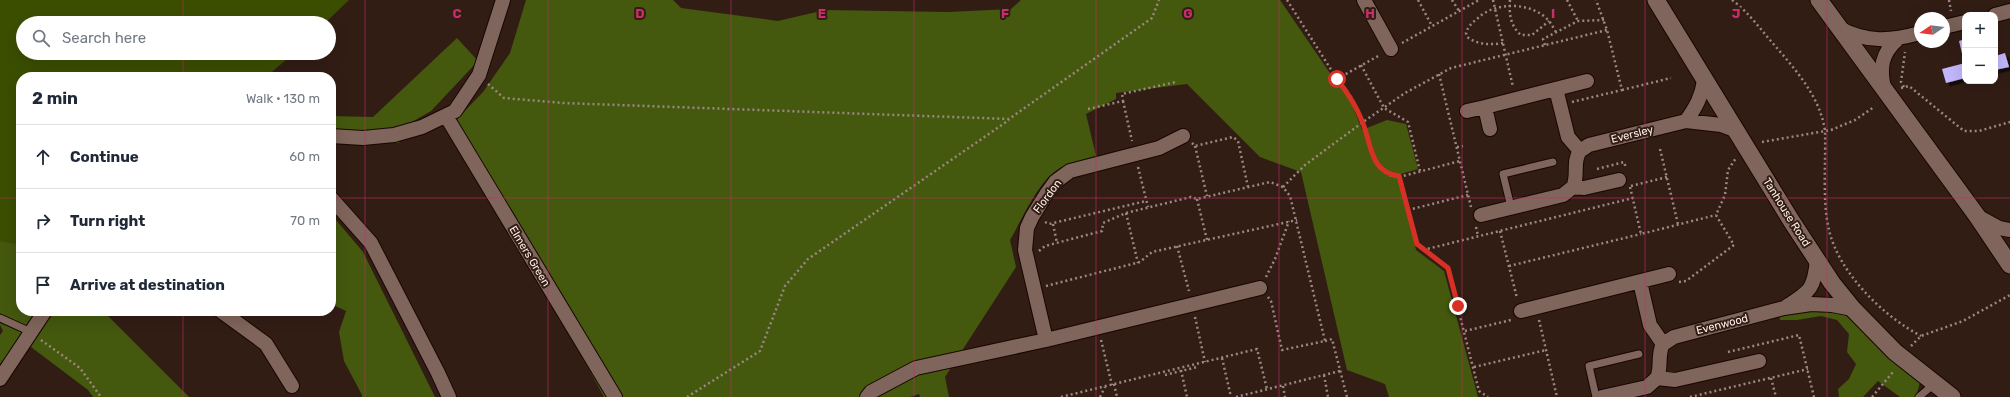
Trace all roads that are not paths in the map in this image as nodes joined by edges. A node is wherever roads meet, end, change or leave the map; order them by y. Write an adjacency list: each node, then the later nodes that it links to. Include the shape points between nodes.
1 (503, 0): 17 (street, via 479,75 455,111)
2 (1364, 0): 10 (street)
3 (1656, 0): 11 (street, Tanhouse Road)
4 (1819, 0): 7 (street)
5 (1962, 23): 6 (street)
6 (1950, 26)
7 (1839, 28): 9 (street, via 1865,38); 14 (street)
8 (1914, 35): 9 (street)
9 (1901, 38): 14 (street, via 1888,48 1883,58 1882,74)
10 (1391, 49)
11 (1704, 80): 18 (street, via 1696,107); 20 (street, Tanhouse Road)
12 (1587, 81): 13 (street)
13 (1556, 89): 15 (street); 23 (street, via 1568,137)
14 (1897, 89): 30 (street)
15 (1485, 107): 16 (street); 19 (street)
16 (1467, 111)
17 (446, 116): 21 (street, via 422,127 394,135 364,138); 53 (street, Elmers Green)
18 (1686, 121): 20 (street, Eversley, via 1720,125); 23 (street, Eversley, via 1589,146)
19 (1490, 129)
20 (1737, 131): 32 (street, Tanhouse Road)
21 (336, 136)
22 (1183, 136): 44 (street, Flordon, via 1159,148 1070,171 1055,182 1034,214 1025,238 1027,262)
23 (1580, 151): 26 (street, via 1575,160 1576,178)
24 (1554, 162): 28 (lane, via 1503,174)
25 (1626, 180): 26 (street, via 1584,188)
26 (1572, 187): 28 (street, via 1563,194)
27 (336, 204): 52 (street, via 371,243)
28 (1511, 207): 29 (street)
29 (1476, 215)
30 (1977, 216): 31 (street, via 1999,228); 33 (street)
31 (2010, 230)
32 (1817, 260): 37 (street, Evenwood, via 1815,276 1808,293); 38 (street, Tanhouse Road)
33 (2010, 265)
34 (1670, 279): 35 (street)
35 (1640, 282): 39 (street); 45 (street, via 1650,325)
36 (1260, 288): 44 (street)
37 (1784, 308): 38 (street, Evenwood, via 1811,304); 45 (street, Evenwood, via 1674,336)
38 (1853, 309): 50 (street, Tanhouse Road, via 1895,352)
39 (1520, 311)
40 (42, 316): 43 (street)
41 (228, 316): 51 (street, via 266,344)
42 (0, 318): 43 (lane)
43 (31, 332): 49 (street)
44 (1046, 340): 54 (street, via 916,368 871,392)
45 (1663, 344): 48 (street, via 1659,352)
46 (1639, 354): 55 (lane, via 1589,366)
47 (1760, 360): 48 (street, via 1675,380)
48 (1657, 378): 56 (street, via 1647,387)
49 (0, 379)
50 (1934, 384): 57 (lane); 58 (street, Tanhouse Road)
51 (292, 386)
52 (449, 397)
53 (615, 397)
54 (867, 397)
55 (1596, 397)
56 (1602, 397)
57 (1919, 397)
58 (1952, 397)

